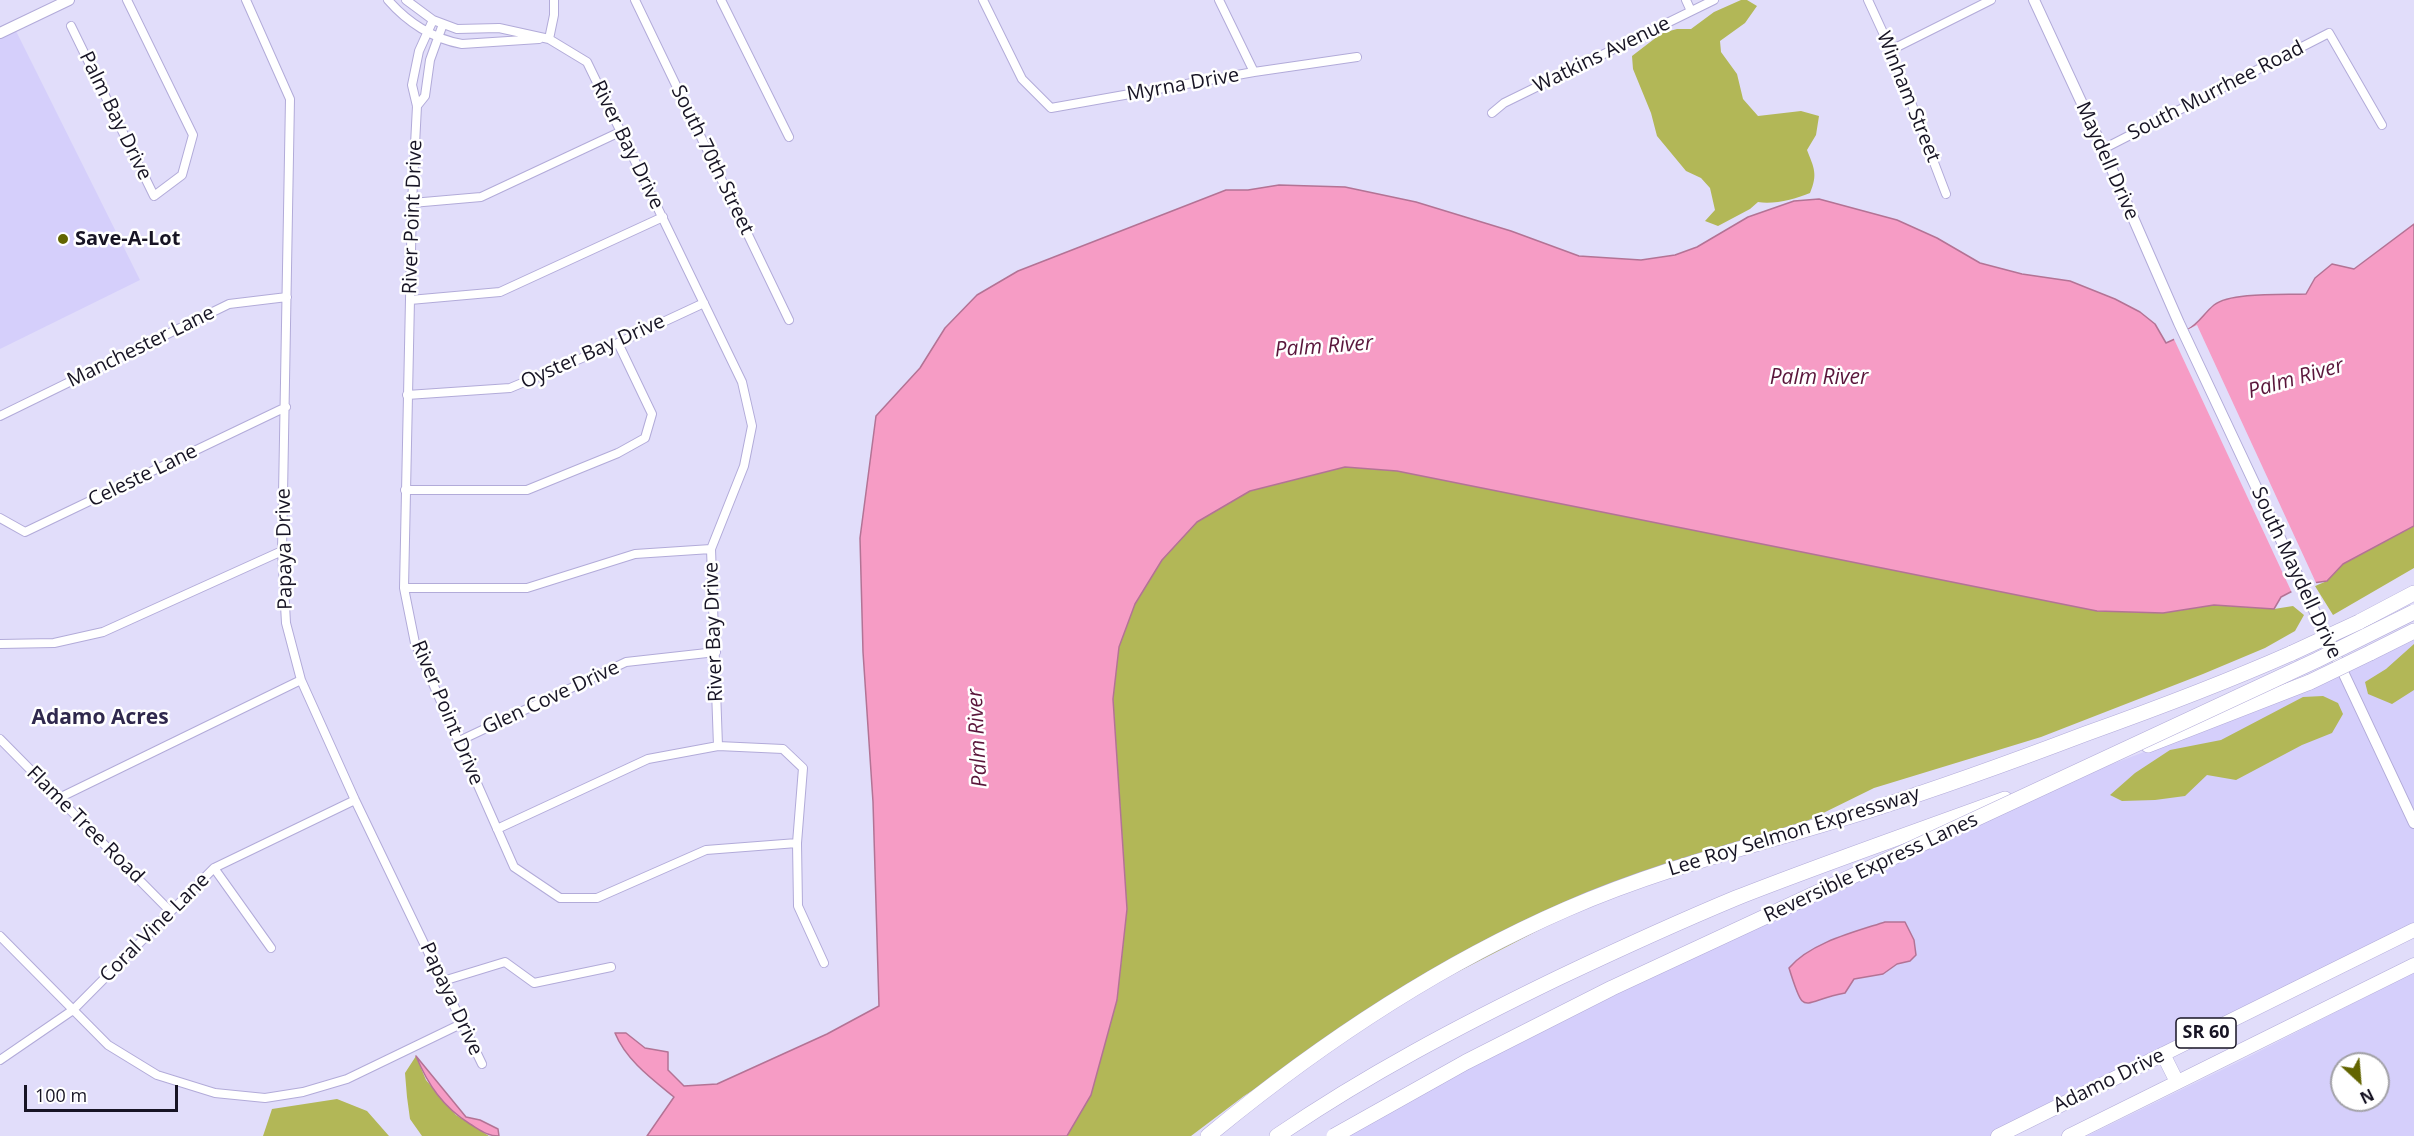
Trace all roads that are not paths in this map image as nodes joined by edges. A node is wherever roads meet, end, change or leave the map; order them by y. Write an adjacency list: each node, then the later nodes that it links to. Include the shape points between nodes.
1 (69, 0): 21 (street)
2 (127, 0): 19 (street, Palm Bay Drive, via 193,135 182,175 154,196)
3 (246, 0): 36 (street, Papaya Drive, via 290,99)
4 (388, 0): 20 (street)
5 (406, 0): 17 (street, River Bay Drive)
6 (554, 0): 23 (street)
7 (635, 0): 39 (street, South 70th Street)
8 (722, 0): 31 (street)
9 (983, 0): 26 (street, Myrna Drive, via 1022,79 1051,108)
10 (1219, 0): 26 (street)
11 (1686, 0): 16 (street)
12 (1714, 0): 16 (street, Watkins Avenue)
13 (1868, 0): 24 (street, Winham Street)
14 (1991, 0): 24 (street)
15 (2034, 0): 32 (street, Maydell Drive)
16 (1691, 11): 28 (street, Watkins Avenue, via 1504,103)
17 (433, 20): 18 (street, River Bay Drive); 20 (street, River Point Drive)
18 (443, 24): 22 (street, River Point Drive); 23 (street, River Bay Drive, via 457,29 498,28)
19 (71, 26)
20 (428, 32): 22 (street); 27 (street, River Point Drive, via 419,51 412,85)
21 (0, 33)
22 (438, 37): 23 (street, via 462,44); 27 (street, River Point Drive, via 425,96)
23 (549, 39): 30 (street, River Bay Drive, via 587,62)
24 (1891, 50): 33 (street, Winham Street)
25 (1357, 57): 26 (street, Myrna Drive)
26 (1254, 72)
27 (417, 106): 34 (street, River Point Drive)
28 (1492, 113)
29 (2382, 125): 32 (street, South Murrhee Road, via 2329,33)
30 (622, 131): 34 (street, via 481,197); 35 (street, River Bay Drive)
31 (789, 137)
32 (2103, 149): 40 (street, Maydell Drive)
33 (1946, 194)
34 (412, 203): 37 (street, River Point Drive)
35 (663, 217): 37 (street, via 500,292); 38 (street, River Bay Drive)
36 (287, 297): 43 (street, Papaya Drive); 44 (street, Manchester Lane, via 229,304)
37 (410, 300): 42 (street, River Point Drive)
38 (704, 303): 41 (street, Oyster Bay Drive); 47 (street, River Bay Drive, via 742,382 752,426 744,466)
39 (789, 320)
40 (2179, 323): 61 (street, South Maydell Drive)
41 (618, 343): 42 (street, Oyster Bay Drive, via 510,388); 45 (street, via 652,414 645,438 527,490)
42 (407, 394): 45 (street, River Point Drive)
43 (286, 407): 46 (street, Celeste Lane, via 25,532); 48 (street, Papaya Drive)
44 (0, 416)
45 (405, 490): 49 (street, River Point Drive)
46 (0, 518)
47 (711, 549): 49 (street, via 635,554 527,588); 54 (street, River Bay Drive)
48 (282, 550): 53 (street, via 103,632 54,643); 55 (street, Papaya Drive, via 286,623)
49 (404, 588): 57 (street, River Point Drive, via 415,643)
50 (2414, 594): 79 (highway, Lee Roy Selmon Expressway, bridge, via 2208,689 1970,777 1670,870 1559,913 1438,973 1360,1021 1276,1080)
51 (2414, 612): 81 (highway, Reversible Express Lanes, bridge, via 1612,988 1475,1057)
52 (2414, 630): 80 (highway, Lee Roy Selmon Expressway, bridge, via 2310,682 2200,726 1769,885 1675,924 1440,1037 1379,1070)
53 (0, 644)
54 (716, 652): 57 (street, Glen Cove Drive, via 626,662); 58 (street, River Bay Drive)
55 (301, 680): 59 (street); 60 (street, Papaya Drive)
56 (0, 740): 59 (street, Flame Tree Road)
57 (459, 741): 62 (street, River Point Drive)
58 (718, 746): 62 (street, via 648,759); 63 (street, via 783,749 803,768)
59 (59, 798): 65 (street, Flame Tree Road)
60 (355, 800): 64 (street, Coral Vine Lane); 72 (street, Papaya Drive)
61 (2414, 823)
62 (497, 829): 63 (street, River Point Drive, via 514,867 560,898 597,898 706,850)
63 (797, 843): 69 (street, via 798,906)
64 (214, 868): 65 (street, Coral Vine Lane); 68 (street)
65 (170, 911): 73 (street, Coral Vine Lane)
66 (2414, 930): 75 (main road, Adamo Drive / SR 60)
67 (0, 936): 73 (street)
68 (271, 948)
69 (824, 963)
70 (2414, 965): 78 (main road, Adamo Drive / SR 60)
71 (611, 967): 72 (street, via 534,983 505,962)
72 (443, 981): 74 (street, Papaya Drive)
73 (74, 1010): 74 (street, via 108,1045 158,1075 215,1093 265,1098 347,1079); 76 (street, Coral Vine Lane)
74 (463, 1023): 77 (street, Papaya Drive)
75 (2163, 1054): 78 (main road); 82 (main road, Adamo Drive / SR 60)
76 (0, 1060)
77 (482, 1064)
78 (2177, 1082): 83 (main road, Adamo Drive / SR 60)
79 (1208, 1136)
80 (1277, 1136)
81 (1334, 1136)
82 (1998, 1136)
83 (2068, 1136)

